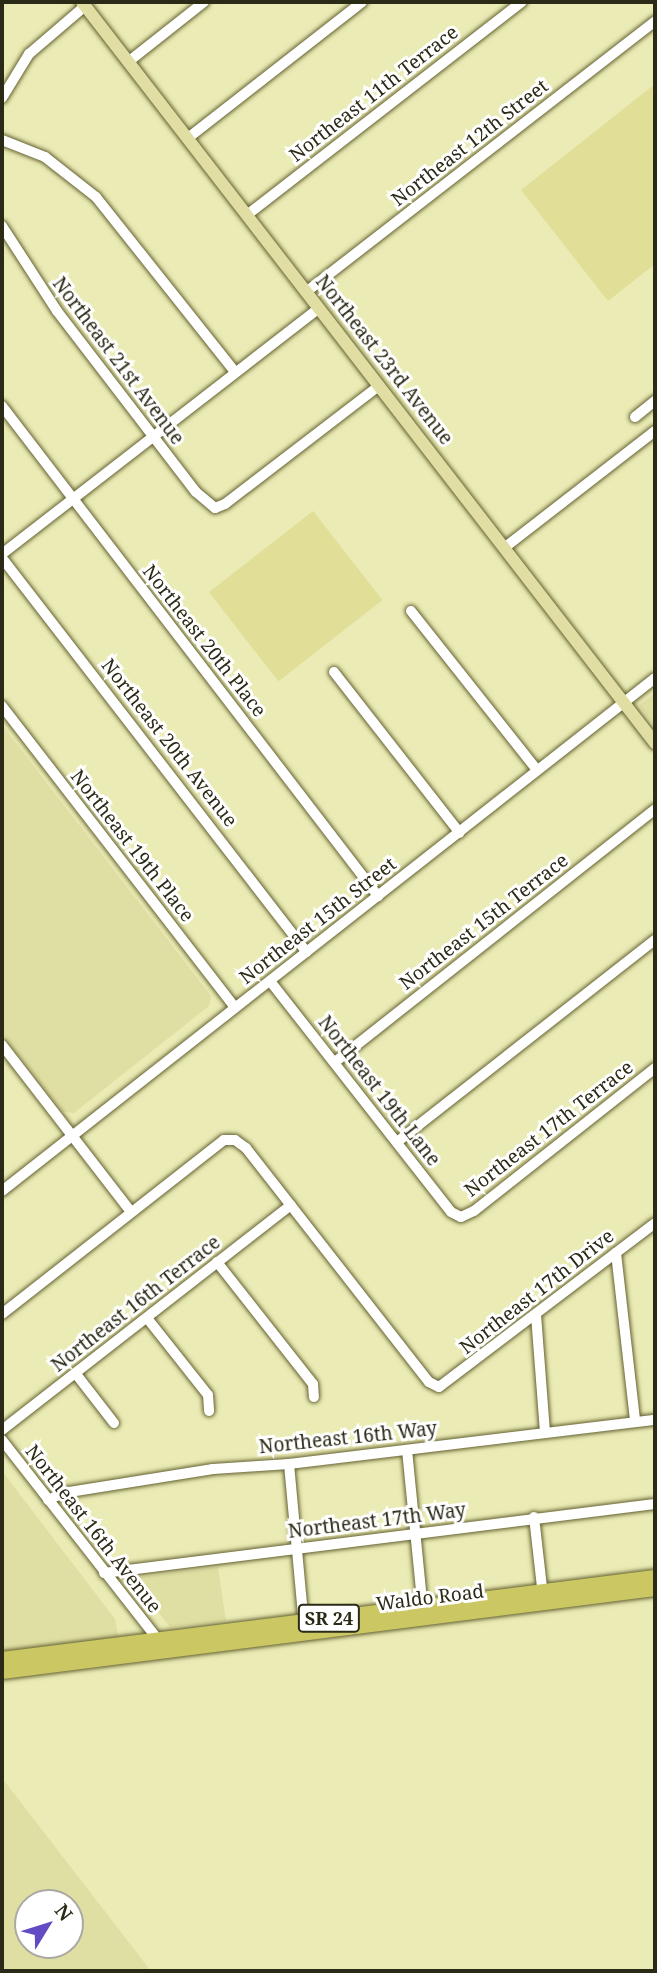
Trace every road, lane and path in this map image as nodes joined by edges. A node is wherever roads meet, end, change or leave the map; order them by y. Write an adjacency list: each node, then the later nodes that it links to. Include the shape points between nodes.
1 (204, 2): 6 (street)
2 (362, 2): 8 (street)
3 (522, 2): 10 (street, Northeast 11th Terrace)
4 (83, 4): 6 (main road, Northeast 23rd Avenue); 7 (street, via 29,54)
5 (655, 21): 12 (street, Northeast 12th Street)
6 (128, 62): 8 (main road, Northeast 23rd Avenue)
7 (2, 98)
8 (188, 138): 10 (main road, Northeast 23rd Avenue)
9 (2, 140): 14 (street, via 46,157 96,197)
10 (247, 215): 12 (main road, Northeast 23rd Avenue)
11 (2, 226): 20 (street, Northeast 21st Avenue, via 30,274)
12 (306, 292): 13 (main road, Northeast 23rd Avenue)
13 (319, 308): 14 (street); 15 (main road, Northeast 23rd Avenue)
14 (235, 372): 20 (street)
15 (379, 386): 20 (street, Northeast 21st Avenue, via 217,507 206,503); 22 (main road, Northeast 23rd Avenue)
16 (655, 401): 18 (street)
17 (2, 406): 21 (street, Northeast 20th Place)
18 (635, 417)
19 (655, 431): 22 (street)
20 (154, 436): 21 (street)
21 (73, 499): 23 (street); 33 (street, Northeast 20th Place)
22 (504, 548): 27 (main road, Northeast 23rd Avenue)
23 (2, 556): 35 (street, Northeast 20th Avenue)
24 (411, 611): 30 (street)
25 (334, 672): 32 (street)
26 (655, 678): 27 (street, Northeast 15th Street)
27 (624, 702): 29 (main road, Northeast 23rd Avenue); 30 (street, Northeast 15th Street)
28 (2, 706): 37 (street, Northeast 19th Place)
29 (655, 743)
30 (537, 770): 32 (street, Northeast 15th Street)
31 (655, 809): 39 (street, Northeast 15th Terrace)
32 (460, 833): 33 (street, Northeast 15th Street)
33 (378, 896): 35 (street, Northeast 15th Street)
34 (655, 940): 42 (street)
35 (306, 952): 36 (street, Northeast 15th Street)
36 (270, 981): 37 (street, Northeast 15th Street); 39 (street, Northeast 19th Lane)
37 (235, 1008): 41 (street, Northeast 15th Street)
38 (2, 1045): 41 (street)
39 (335, 1062): 42 (street, Northeast 19th Lane)
40 (655, 1068): 46 (street, Northeast 17th Terrace)
41 (71, 1136): 43 (street, Northeast 15th Street); 45 (street)
42 (397, 1142): 46 (street, Northeast 19th Lane, via 451,1212)
43 (2, 1191)
44 (291, 1205): 45 (street, via 246,1148 232,1140 214,1146); 49 (street, Northeast 16th Terrace); 51 (street, Northeast 17th Drive, via 429,1382 439,1387)
45 (131, 1212): 50 (street)
46 (463, 1216)
47 (655, 1223): 48 (street, Northeast 17th Drive)
48 (616, 1253): 51 (street, Northeast 17th Drive); 57 (street)
49 (218, 1262): 52 (street, Northeast 16th Terrace); 54 (street, via 313,1384)
50 (2, 1314)
51 (536, 1315): 60 (street)
52 (147, 1318): 53 (street, Northeast 16th Terrace); 55 (street, via 208,1395)
53 (76, 1374): 58 (street); 59 (street, Northeast 16th Terrace)
54 (314, 1397)
55 (209, 1411)
56 (655, 1420): 57 (street, Northeast 16th Way)
57 (635, 1421): 60 (street, Northeast 16th Way)
58 (114, 1423)
59 (2, 1430)
60 (545, 1431): 62 (street, Northeast 16th Way)
61 (2, 1440): 63 (street, Northeast 16th Avenue)
62 (407, 1450): 64 (street, Northeast 16th Way); 68 (street)
63 (6, 1455): 65 (street, Northeast 16th Avenue)
64 (289, 1464): 65 (street, Northeast 16th Way, via 179,1474 63,1493); 69 (street)
65 (48, 1500): 70 (street, Northeast 16th Avenue)
66 (655, 1504): 67 (street, Northeast 17th Way)
67 (534, 1517): 68 (street, Northeast 17th Way); 73 (street)
68 (415, 1537): 69 (street, Northeast 17th Way); 74 (street)
69 (295, 1549): 70 (street, Northeast 17th Way); 75 (street)
70 (104, 1573): 76 (street, Northeast 16th Avenue)
71 (655, 1577): 73 (highway, SR 24)
72 (655, 1589): 73 (highway, Waldo Road / SR 24)
73 (543, 1597): 74 (highway, Waldo Road / SR 24)
74 (424, 1612): 75 (highway, Waldo Road / SR 24)
75 (304, 1628): 76 (highway, Waldo Road / SR 24); 76 (highway, Waldo Road / SR 24, via 235,1630)
76 (164, 1648): 77 (highway, Waldo Road / SR 24); 78 (highway, Waldo Road / SR 24)
77 (2, 1659)
78 (2, 1672)

